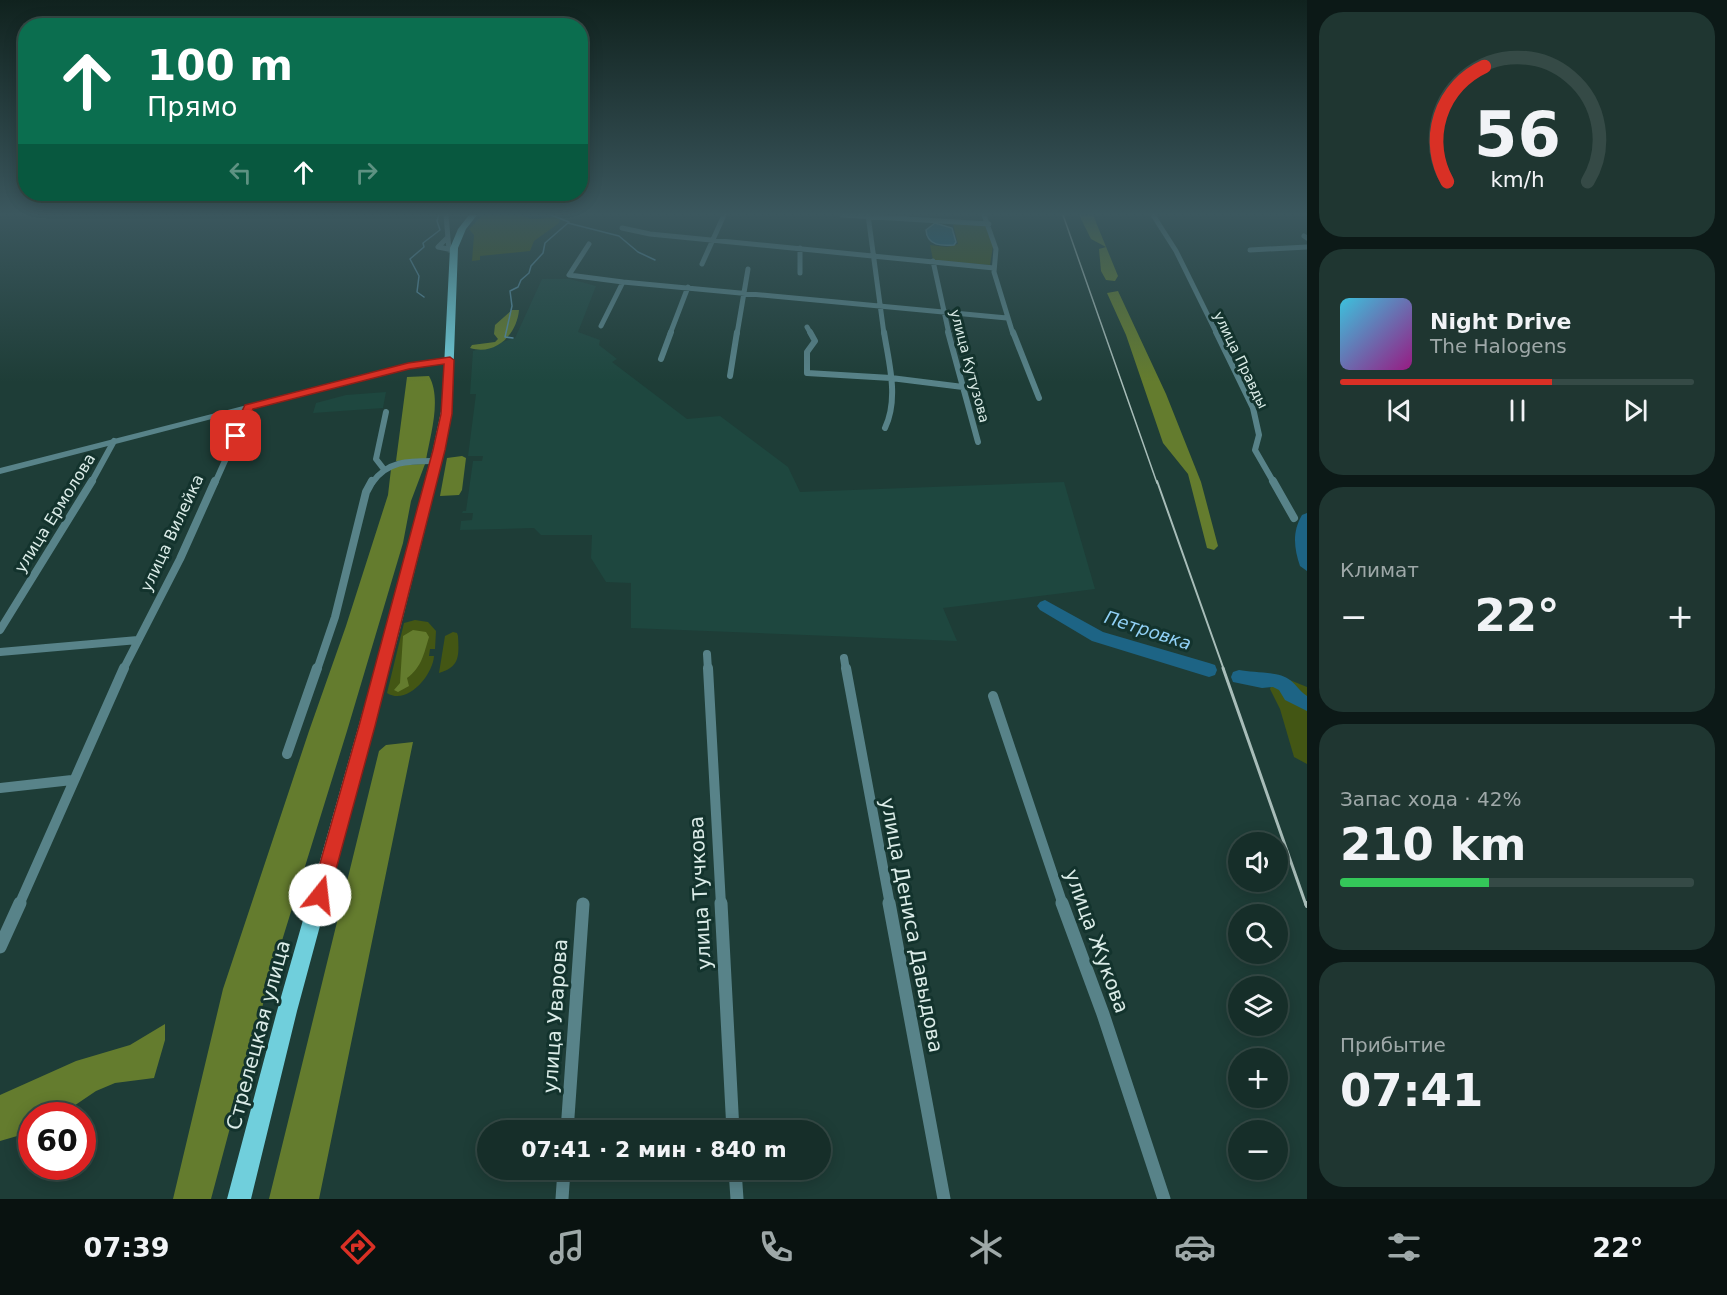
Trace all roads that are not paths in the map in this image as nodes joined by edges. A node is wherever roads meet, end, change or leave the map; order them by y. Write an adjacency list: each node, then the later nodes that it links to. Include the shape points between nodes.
1 (451, 271): 17 (main road, Стрелецкая улица)
2 (572, 271): 8 (street, via 569,275)
3 (748, 271): 10 (street)
4 (876, 271): 11 (street)
5 (935, 271): 12 (street, улица Кутузова)
6 (995, 271): 13 (street)
7 (1185, 271): 30 (street, улица Правды, via 1254,408 1259,435 1255,450)
8 (623, 282): 9 (street); 14 (street)
9 (688, 287): 10 (street); 16 (street)
10 (744, 292): 11 (street); 18 (street)
11 (881, 305): 12 (street); 19 (street)
12 (943, 312): 13 (street); 20 (street, улица Кутузова)
13 (1007, 318): 21 (street)
14 (601, 326)
15 (807, 327): 19 (street, via 815,341 807,355 807,372)
16 (662, 359)
17 (450, 360): 22 (street, via 408,366); 27 (main road, Стрелецкая улица, via 447,414)
18 (730, 376)
19 (891, 378): 20 (street); 24 (street, via 892,413)
20 (963, 387): 26 (street, улица Кутузова)
21 (1039, 398)
22 (249, 407): 25 (street); 32 (street, улица Вилейка, via 180,559)
23 (386, 412): 28 (street, via 376,459)
24 (885, 428)
25 (114, 441): 29 (street); 31 (street, улица Ермолова)
26 (978, 441)
27 (436, 461): 28 (street, via 401,462); 46 (main road, Стрелецкая улица)
28 (383, 468): 37 (street, via 366,492 334,617)
29 (0, 471)
30 (1294, 518)
31 (0, 630)
32 (138, 640): 33 (street); 38 (street, улица Вилейка)
33 (0, 652)
34 (706, 654): 43 (street, улица Тучкова)
35 (844, 658): 49 (street, улица Дениса Давыдова)
36 (993, 696): 50 (street, улица Жукова)
37 (287, 754)
38 (72, 780): 39 (street); 41 (street)
39 (0, 788)
40 (583, 904): 42 (street, улица Уварова)
41 (0, 947)
42 (568, 1120)
43 (732, 1120)
44 (563, 1180): 47 (street)
45 (736, 1180): 48 (street)
46 (238, 1199)
47 (562, 1199)
48 (737, 1199)
49 (944, 1199)
50 (1164, 1199)

